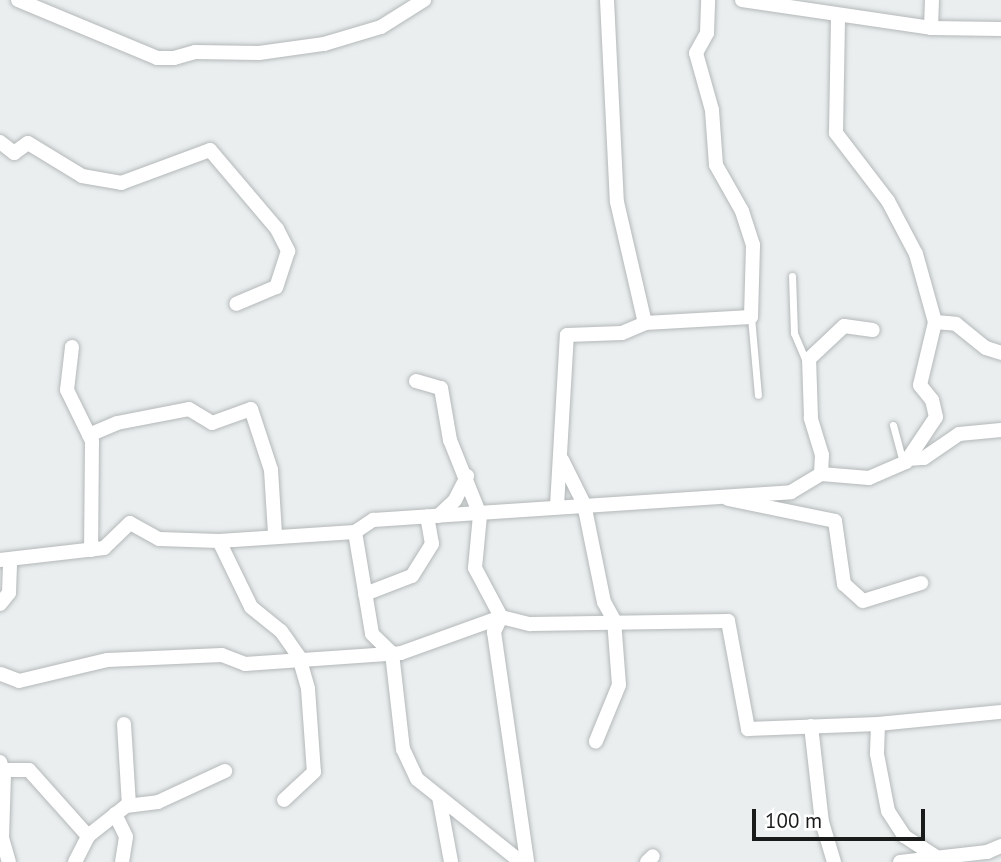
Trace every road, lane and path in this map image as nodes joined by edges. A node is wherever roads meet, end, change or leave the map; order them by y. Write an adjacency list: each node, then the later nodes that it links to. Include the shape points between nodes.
1 (18, 0): 2 (street, via 158,58 324,44 381,27)
2 (424, 0)
3 (607, 0): 15 (street, via 617,202)
4 (708, 0): 13 (street, via 708,33 696,53 712,110 716,165 742,211 753,245)
5 (742, 0): 7 (street)
6 (932, 0): 8 (street)
7 (838, 16): 8 (street); 14 (street, via 836,133 888,201 916,254)
8 (931, 28): 9 (street)
9 (1001, 29)
10 (0, 142): 12 (street, via 14,153 28,144 82,176 121,183 210,150 277,229 288,251 276,287)
11 (792, 276): 19 (lane, via 794,333)
12 (236, 304)
13 (751, 317): 15 (street); 21 (lane)
14 (935, 322): 18 (street, via 956,324 986,348); 26 (street, via 920,384 932,400 936,417)
15 (645, 323): 25 (street, via 622,333 567,335)
16 (873, 330): 19 (street, via 844,326 809,359)
17 (72, 347): 24 (street, via 67,390)
18 (1001, 353)
19 (810, 370): 27 (street, via 811,418 822,455)
20 (416, 381): 28 (street, via 441,388 450,440)
21 (758, 395)
22 (893, 425): 26 (lane)
23 (1001, 430): 26 (street, via 959,434 924,458)
24 (89, 435): 35 (street, via 117,423 189,409 212,423 251,409 271,470); 37 (street)
25 (561, 459): 30 (street); 31 (street)
26 (906, 461): 27 (street, via 869,478)
27 (821, 474): 29 (street, via 791,492)
28 (467, 476): 32 (street); 33 (street, via 455,499)
29 (703, 494): 30 (street); 39 (street, via 835,521 844,584 863,601)
30 (584, 504): 31 (street); 43 (street, via 604,602)
31 (557, 506): 32 (street)
32 (480, 512): 33 (street); 42 (street, via 475,568)
33 (433, 516): 34 (street, via 373,520); 40 (street, via 432,544 412,576)
34 (355, 532): 35 (street); 40 (street)
35 (275, 534): 36 (street)
36 (219, 541): 37 (street, via 159,539 130,523 104,548); 45 (street, via 251,607 281,631)
37 (91, 550): 38 (street)
38 (5, 559): 41 (street, via 9,593)
39 (921, 583)
40 (366, 594): 44 (street, via 372,634)
41 (0, 604)
42 (501, 617): 43 (street, via 530,624); 44 (street); 66 (street, via 494,632)
43 (614, 620): 50 (street, via 728,621 748,729); 51 (street, via 619,685)
44 (392, 653): 45 (street); 54 (street, via 403,749 416,779)
45 (299, 657): 46 (street, via 245,664 222,655 107,660 19,681); 55 (street, via 307,689 314,772)
46 (0, 675)
47 (1001, 712): 49 (street)
48 (124, 724): 56 (street)
49 (878, 724): 50 (street); 60 (street, via 877,754 888,811 904,836)
50 (811, 726): 67 (street, via 822,822)
51 (596, 741)
52 (2, 765): 58 (street, via 29,770); 61 (street, via 2,838)
53 (225, 771): 56 (street, via 158,802)
54 (439, 797): 64 (street); 65 (street)
55 (284, 800)
56 (129, 805): 57 (street)
57 (115, 814): 58 (street); 63 (street, via 126,837)
58 (88, 836): 62 (street)
59 (1001, 846): 60 (street, via 987,852)
60 (935, 856): 68 (street)
61 (9, 862)
62 (75, 862)
63 (122, 862)
64 (451, 862)
65 (521, 862)
66 (527, 862)
67 (834, 862)
68 (900, 862)

